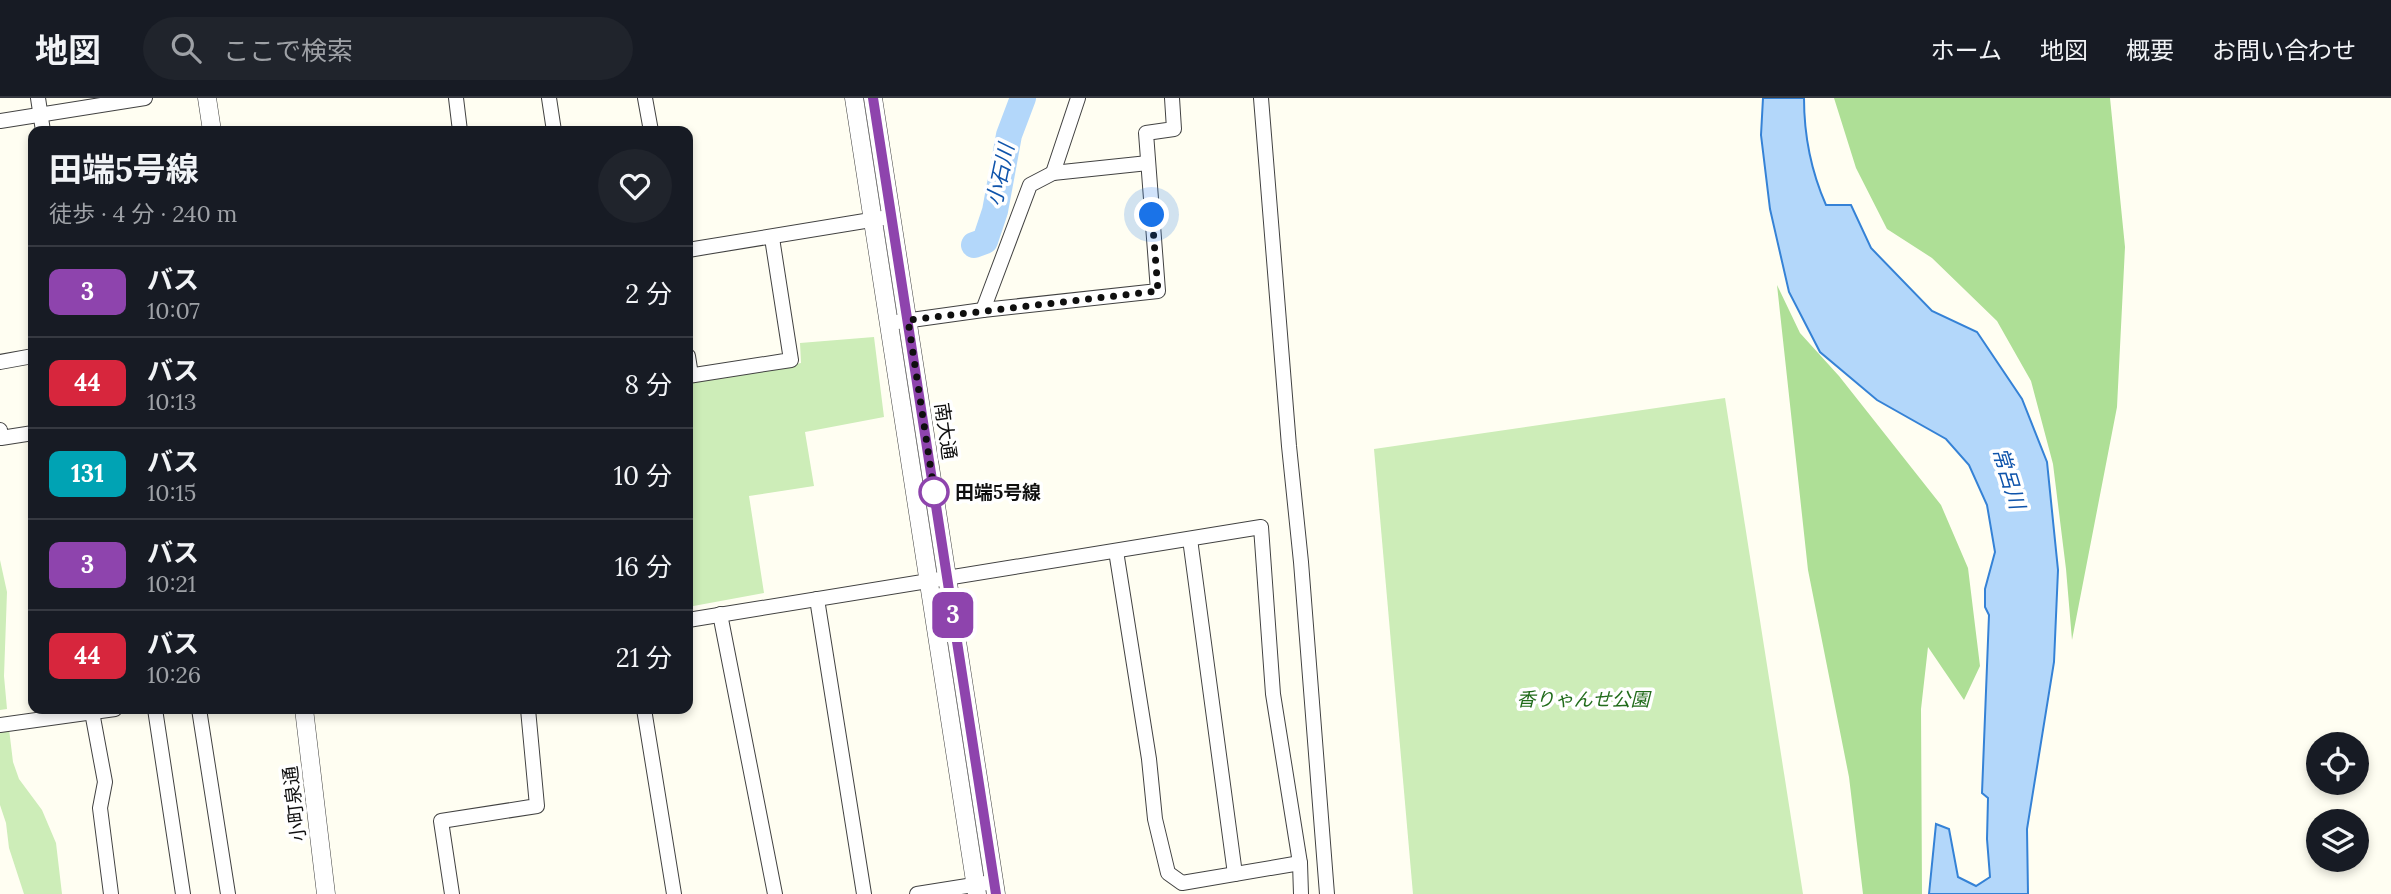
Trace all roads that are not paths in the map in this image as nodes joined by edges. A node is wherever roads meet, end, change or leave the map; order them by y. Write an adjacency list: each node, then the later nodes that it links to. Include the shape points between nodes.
1 (38, 98): 12 (street)
2 (145, 98): 12 (street)
3 (207, 98): 15 (street)
4 (456, 98): 16 (street)
5 (549, 98): 17 (street)
6 (645, 98): 18 (street)
7 (854, 98): 22 (street, 南大通)
8 (873, 98): 21 (street, 南大通)
9 (1078, 98): 20 (street)
10 (1172, 98): 19 (street, via 1174,130 1146,133)
11 (1261, 98): 62 (street)
12 (40, 114): 13 (street); 14 (street)
13 (0, 121)
14 (42, 126)
15 (211, 126)
16 (459, 126)
17 (553, 126)
18 (649, 126)
19 (1148, 163): 20 (street); 25 (street, via 1158,291)
20 (1053, 173): 25 (street, via 1030,185)
21 (891, 217): 22 (street); 26 (street, 南大通)
22 (873, 220): 23 (street); 27 (street, 南大通)
23 (772, 238): 24 (street); 30 (street, via 791,360)
24 (693, 249)
25 (983, 310): 26 (street)
26 (908, 320): 27 (street); 35 (street, 南大通)
27 (888, 323): 36 (street, 南大通)
28 (28, 357): 29 (street)
29 (0, 362)
30 (693, 375)
31 (0, 430): 32 (street, via 1,438)
32 (28, 434)
33 (1190, 539): 34 (street); 48 (street, via 1261,527 1273,694); 49 (street)
34 (1116, 551): 35 (street); 49 (street, via 1155,819 1168,873 1182,883)
35 (947, 578): 36 (street); 50 (street, 南大通)
36 (929, 581): 37 (street); 51 (street, 南大通)
37 (817, 599): 38 (street); 59 (street)
38 (720, 614): 39 (street); 58 (street)
39 (693, 619)
40 (56, 714): 47 (street)
41 (92, 714): 52 (street, via 105,782 100,808)
42 (156, 714): 53 (street)
43 (200, 714): 54 (street)
44 (305, 714): 55 (street, 小町泉通)
45 (528, 714): 56 (street, via 537,806 441,821)
46 (645, 714): 57 (street)
47 (0, 725)
48 (1300, 863): 49 (street); 61 (street)
49 (1235, 874)
50 (995, 888): 51 (street)
51 (976, 890): 60 (street)
52 (111, 894)
53 (183, 894)
54 (228, 894)
55 (326, 894)
56 (452, 894)
57 (674, 894)
58 (775, 894)
59 (864, 894)
60 (917, 894)
61 (1301, 894)
62 (1327, 894)

